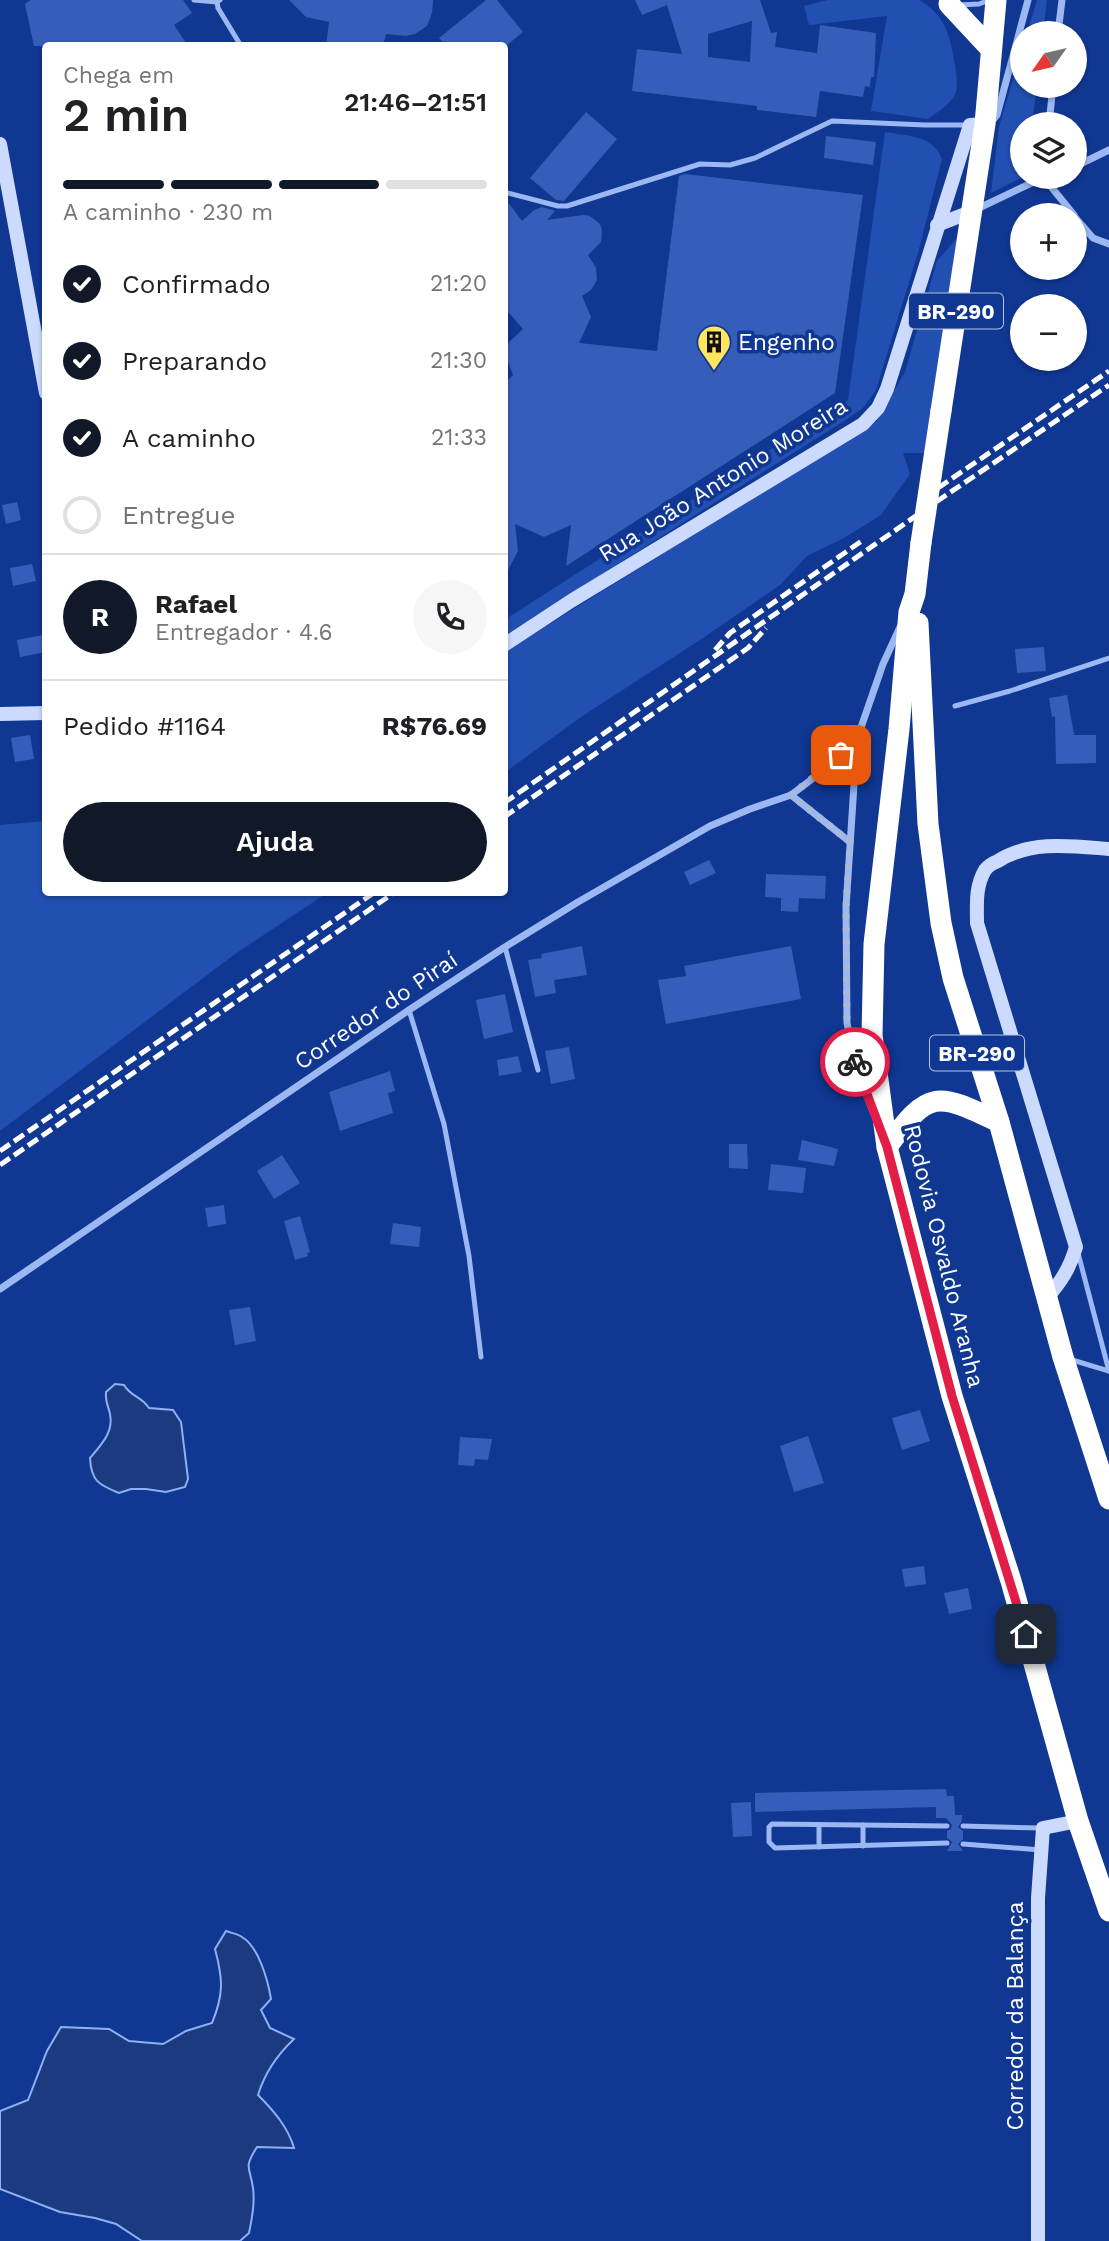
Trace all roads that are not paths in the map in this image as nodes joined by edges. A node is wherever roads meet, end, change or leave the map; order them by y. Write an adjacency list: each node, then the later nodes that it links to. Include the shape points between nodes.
1 (194, 0): 6 (lane)
2 (990, 0): 7 (lane, via 964,6)
3 (996, 0): 10 (highway, Rodovia Osvaldo Aranha / BR-290)
4 (1028, 0): 11 (street, via 997,115)
5 (1062, 0): 8 (street)
6 (219, 1): 9 (lane, via 224,20)
7 (944, 2): 10 (highway)
8 (1059, 21)
9 (238, 42)
10 (990, 48): 11 (highway, Rodovia Osvaldo Aranha / BR-290)
11 (977, 125): 16 (lane, via 832,121 755,158 730,165 700,164 567,206); 17 (highway, Rodovia Osvaldo Aranha / BR-290); 18 (main road, Rua João Antonio Moreira)
12 (0, 144): 21 (main road)
13 (1109, 150): 14 (street)
14 (1087, 161)
15 (1020, 189): 17 (street)
16 (508, 193)
17 (973, 211): 18 (main road); 22 (highway, Rodovia Osvaldo Aranha / BR-290, bridge)
18 (937, 225): 23 (main road, Rua João Antonio Moreira, via 887,389 863,424)
19 (1087, 231): 20 (street)
20 (1109, 244)
21 (42, 371)
22 (912, 603): 28 (street, via 888,652); 35 (highway, Rodovia Osvaldo Aranha / BR-290, via 919,632 928,824 941,923 953,978); 36 (highway, Rodovia Osvaldo Aranha / BR-290, via 874,944 872,1035)
23 (508, 642)
24 (1109, 658): 25 (lane)
25 (955, 706)
26 (42, 713): 27 (main road)
27 (0, 714)
28 (857, 739): 29 (street, Corredor do Piraí); 30 (street)
29 (791, 795): 30 (street); 32 (street, Corredor do Piraí, via 710,826)
30 (850, 842): 36 (street, via 847,1023 858,1073)
31 (1109, 849): 37 (main road, via 1068,845 1006,855 986,868 977,890 977,923)
32 (505, 947): 33 (street, Corredor do Piraí); 34 (lane)
33 (409, 1010): 38 (street, Corredor do Piraí); 40 (lane, via 444,1124 469,1256)
34 (538, 1070)
35 (999, 1122): 36 (highway, via 959,1103 935,1100 917,1109); 39 (highway, Rodovia Osvaldo Aranha / BR-290)
36 (887, 1147): 44 (highway, Rodovia Osvaldo Aranha / BR-290, via 952,1396 1011,1581)
37 (1076, 1247): 39 (main road, via 1061,1282); 42 (lane)
38 (0, 1289)
39 (1046, 1299): 41 (highway, Rodovia Osvaldo Aranha / BR-290)
40 (481, 1357)
41 (1063, 1357): 42 (lane); 43 (highway, Rodovia Osvaldo Aranha / BR-290)
42 (1109, 1371)
43 (1109, 1499)
44 (1078, 1821): 49 (main road); 55 (highway, Rodovia Osvaldo Aranha / BR-290)
45 (819, 1825): 46 (lane); 53 (lane); 53 (lane, via 772,1824 769,1842 775,1848)
46 (863, 1825): 47 (lane); 52 (lane)
47 (947, 1826)
48 (962, 1826): 49 (lane)
49 (1044, 1828): 54 (main road, Corredor da Balança)
50 (947, 1843): 52 (lane)
51 (963, 1844): 54 (lane)
52 (863, 1846): 53 (lane)
53 (819, 1847)
54 (1041, 1850): 57 (main road, Corredor da Balança)
55 (1104, 1890): 56 (highway, Rodovia Osvaldo Aranha / BR-290)
56 (1109, 1911)
57 (1038, 2241)

